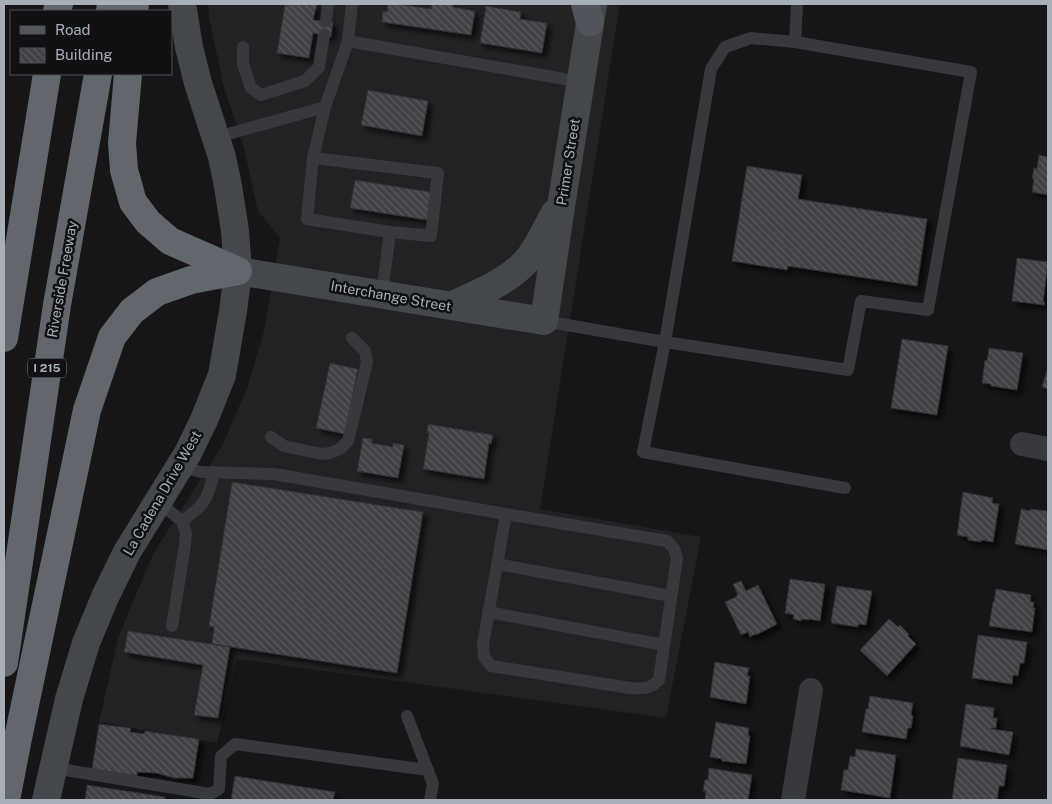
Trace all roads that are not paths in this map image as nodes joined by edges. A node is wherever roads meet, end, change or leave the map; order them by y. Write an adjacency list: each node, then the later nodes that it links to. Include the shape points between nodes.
1 (182, 4): 16 (main road, La Cadena Drive West, via 198,83)
2 (328, 4): 6 (lane)
3 (352, 4): 8 (lane)
4 (797, 4): 9 (lane)
5 (589, 10): 14 (main road, Primer Street)
6 (326, 21)
7 (324, 35): 10 (lane, via 319,67 305,81 261,95 251,88 243,64)
8 (348, 41): 14 (lane); 15 (lane)
9 (795, 42): 26 (lane, via 751,38 726,47 711,68); 26 (lane, via 971,72 928,310 861,301 848,370)
10 (243, 46)
11 (47, 75): 24 (highway)
12 (98, 75): 41 (highway, Riverside Freeway / I 215, via 57,305)
13 (128, 75): 20 (highway, via 122,143 124,170 133,202 148,222 170,241)
14 (581, 82): 18 (main road, Primer Street)
15 (325, 107): 16 (lane); 17 (lane)
16 (216, 138): 20 (main road, La Cadena Drive West, via 228,186)
17 (313, 158): 19 (lane, via 307,219); 19 (lane, via 438,174 431,236)
18 (562, 200): 22 (main road, via 529,258 500,283); 23 (main road, Primer Street)
19 (390, 232): 21 (lane)
20 (238, 271): 21 (main road, Interchange Street); 30 (main road, La Cadena Drive West, via 222,375 204,420); 46 (highway, via 191,280 157,292 132,311 112,337 87,410)
21 (382, 294): 22 (main road, Interchange Street)
22 (451, 306): 23 (main road, Interchange Street)
23 (544, 321): 26 (lane)
24 (4, 338)
25 (352, 338): 27 (lane, via 365,351 367,362 348,441 340,449 322,454 284,446)
26 (665, 342): 32 (lane, via 643,452)
27 (272, 437)
28 (1022, 444): 29 (street)
29 (1048, 449)
30 (180, 466): 31 (lane); 33 (main road, La Cadena Drive West)
31 (214, 472): 34 (lane, via 274,474); 35 (lane, via 207,499)
32 (845, 488)
33 (158, 502): 35 (lane); 44 (main road, La Cadena Drive West, via 127,552 86,643)
34 (506, 514): 36 (lane); 37 (lane, via 667,541 677,558)
35 (182, 522): 39 (lane, via 185,544)
36 (497, 564): 37 (lane); 38 (lane)
37 (671, 596): 40 (lane)
38 (488, 612): 40 (lane); 40 (lane, via 483,644 484,657 490,666 642,689 659,680)
39 (172, 626)
40 (664, 645)
41 (4, 663)
42 (811, 690): 49 (street)
43 (407, 716): 45 (lane)
44 (54, 768): 45 (lane, via 210,794 219,789 221,756 235,744); 47 (main road, La Cadena Drive West)
45 (428, 770): 48 (lane, via 432,784)
46 (6, 800)
47 (46, 800)
48 (430, 800)
49 (793, 800)

